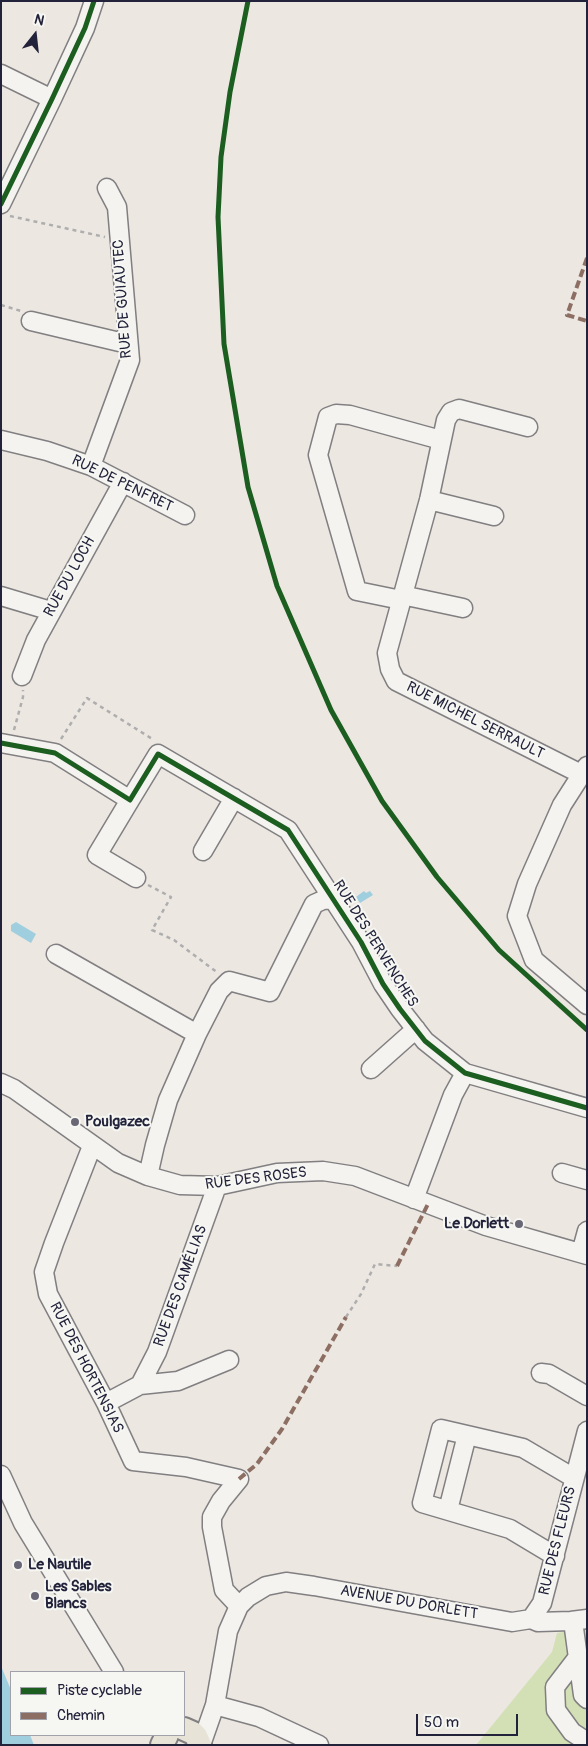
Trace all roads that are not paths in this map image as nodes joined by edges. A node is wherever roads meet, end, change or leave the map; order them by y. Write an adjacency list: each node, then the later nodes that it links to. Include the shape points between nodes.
1 (94, 1): 3 (street)
2 (1, 74): 3 (street)
3 (52, 99): 5 (street)
4 (107, 188): 7 (street, RUE DE GUIAUTEC, via 117,207)
5 (1, 204)
6 (32, 321): 7 (street)
7 (128, 344): 11 (street, RUE DE GUIAUTEC, via 130,360)
8 (528, 427): 10 (street, RUE MICHEL SERRAULT, via 458,409 451,412 446,420)
9 (1, 440): 11 (street, RUE DE PENFRET, via 46,450)
10 (441, 440): 13 (street, RUE MICHEL SERRAULT); 17 (street, via 336,414 328,417 318,456 357,591)
11 (91, 466): 12 (street, RUE DE PENFRET)
12 (123, 482): 14 (street, RUE DE PENFRET); 19 (street, RUE DU LOCH)
13 (429, 500): 15 (street); 17 (street, RUE MICHEL SERRAULT)
14 (185, 515)
15 (494, 516)
16 (1, 596): 19 (street)
17 (402, 597): 18 (street); 22 (street, RUE MICHEL SERRAULT, via 387,653 396,680)
18 (462, 608)
19 (52, 611): 20 (street, RUE DU LOCH)
20 (22, 676)
21 (6, 744): 24 (street, via 55,753)
22 (584, 770): 29 (street, via 562,805 527,884 517,916 534,960)
23 (234, 798): 24 (street, RUE DES PERVENCHES, via 158,754); 25 (street); 27 (street, RUE DES PERVENCHES, via 288,830)
24 (130, 800): 26 (street, via 96,855)
25 (202, 851)
26 (136, 878)
27 (332, 900): 30 (street, RUE DES PERVENCHES, via 361,942 383,984); 31 (street, via 314,904 270,992 229,981 219,991)
28 (56, 954): 31 (street)
29 (587, 1005)
30 (416, 1029): 32 (street, RUE DES PERVENCHES); 33 (street, RUE DES PERVENCHES, via 425,1041)
31 (197, 1034): 38 (street, via 168,1100)
32 (371, 1069)
33 (466, 1073): 35 (street); 41 (street, via 453,1095)
34 (1, 1083): 36 (street, RUE DES ROSES)
35 (587, 1108)
36 (92, 1146): 38 (street, RUE DES ROSES, via 118,1163); 48 (street, RUE DES HORTENSIAS, via 44,1272 48,1294)
37 (562, 1173): 39 (street)
38 (148, 1176): 40 (street, RUE DES ROSES, via 180,1185)
39 (587, 1180)
40 (217, 1186): 41 (street, RUE DES ROSES, via 277,1173 323,1171 355,1176); 46 (street, RUE DES CAMÉLIAS, via 157,1352)
41 (414, 1199): 43 (street, RUE DES ROSES, via 486,1226)
42 (587, 1231): 43 (street)
43 (584, 1254)
44 (229, 1360): 46 (street, via 178,1381)
45 (541, 1373): 47 (street, via 549,1374)
46 (140, 1385): 48 (street)
47 (587, 1396)
48 (106, 1403): 55 (street, RUE DES HORTENSIAS, via 134,1461 186,1467 239,1479 212,1517 224,1590)
49 (587, 1431): 52 (street, RUE DES FLEURS)
50 (467, 1435): 52 (street, via 523,1448); 53 (street); 53 (street, via 441,1428 424,1494 422,1503)
51 (1, 1475): 59 (street, via 27,1531)
52 (574, 1478): 54 (street, RUE DES FLEURS)
53 (448, 1510): 54 (street, via 510,1529)
54 (555, 1556): 56 (street, RUE DES FLEURS, via 542,1603)
55 (239, 1606): 56 (street, AVENUE DU DORLETT, via 248,1596 266,1586 286,1582 512,1622); 61 (street, AVENUE DU DORLETT, via 228,1631)
56 (530, 1619): 57 (street, AVENUE DU DORLETT, via 538,1622)
57 (580, 1620): 58 (street)
58 (582, 1659): 60 (street, via 583,1695); 64 (street, via 555,1687 556,1710 572,1732)
59 (113, 1671)
60 (587, 1699)
61 (215, 1705): 62 (street); 66 (street, via 259,1717)
62 (185, 1733)
63 (182, 1736): 65 (main road)
64 (587, 1742)
65 (162, 1745)
66 (318, 1745)

